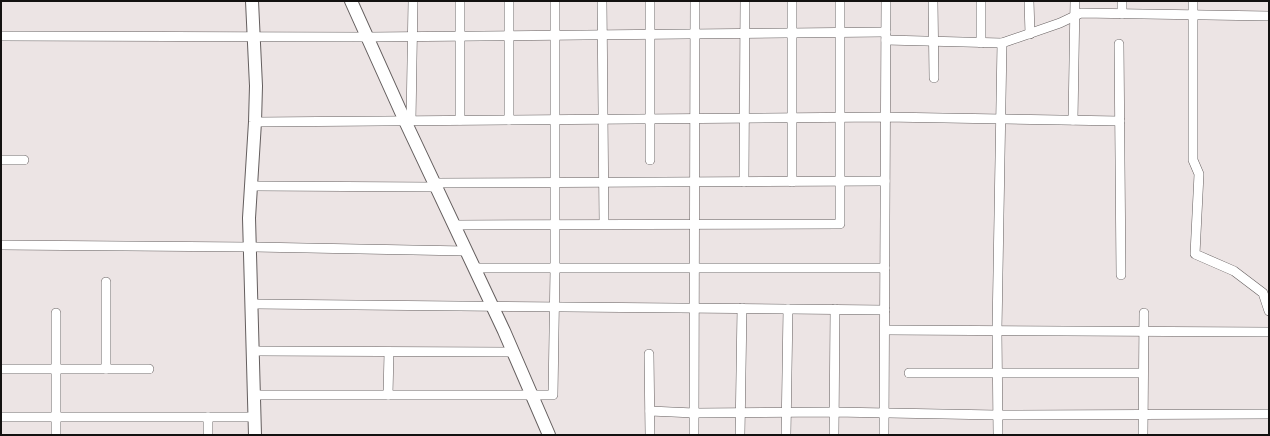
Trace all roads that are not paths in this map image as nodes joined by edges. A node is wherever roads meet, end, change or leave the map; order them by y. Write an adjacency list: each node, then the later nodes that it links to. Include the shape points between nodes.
1 (252, 1): 35 (main road)
2 (351, 1): 36 (main road)
3 (412, 1): 37 (street)
4 (460, 1): 38 (street)
5 (509, 1): 32 (street)
6 (555, 1): 33 (street)
7 (602, 1): 29 (street)
8 (650, 1): 30 (street)
9 (695, 1): 26 (street)
10 (745, 1): 27 (street)
11 (792, 1): 24 (street)
12 (840, 1): 25 (street)
13 (886, 1): 34 (street)
14 (933, 1): 39 (street)
15 (981, 1): 40 (street)
16 (1029, 1): 28 (street)
17 (1075, 1): 22 (street)
18 (1122, 1): 20 (street)
19 (1193, 1): 21 (street)
20 (1122, 14): 21 (street); 22 (street, via 1081,13)
21 (1193, 15): 23 (street); 84 (street, via 1193,160 1199,174 1195,254 1234,271)
22 (1075, 16): 28 (street); 55 (street)
23 (1269, 16)
24 (792, 33): 25 (street); 27 (street); 47 (street)
25 (840, 33): 34 (street); 44 (street)
26 (695, 34): 27 (street); 30 (street); 50 (street)
27 (745, 34): 46 (street)
28 (1030, 34): 41 (street)
29 (603, 35): 30 (street); 33 (street); 48 (street)
30 (650, 35): 49 (street)
31 (1, 36): 35 (street)
32 (509, 36): 33 (street); 38 (street); 52 (street)
33 (555, 36): 53 (street)
34 (886, 36): 39 (street); 45 (street)
35 (253, 37): 36 (street); 58 (main road)
36 (368, 37): 37 (street); 56 (main road)
37 (412, 37): 38 (street); 56 (street)
38 (460, 37): 51 (street)
39 (934, 41): 40 (street); 43 (street)
40 (981, 43): 41 (street)
41 (1002, 43): 54 (street)
42 (1119, 44): 57 (street)
43 (934, 78)
44 (840, 117): 45 (street); 47 (street); 66 (street)
45 (885, 117): 54 (street); 62 (street)
46 (744, 118): 47 (street); 50 (street); 64 (street)
47 (792, 118): 65 (street)
48 (604, 119): 49 (street); 53 (street); 68 (street)
49 (650, 119): 50 (street); 61 (street)
50 (695, 119): 63 (street)
51 (460, 120): 52 (street); 56 (street)
52 (509, 120): 53 (street)
53 (556, 120): 67 (street)
54 (1001, 120): 55 (street); 97 (street)
55 (1073, 120): 57 (street)
56 (408, 121): 58 (street); 69 (main road)
57 (1120, 121): 82 (street)
58 (255, 122): 70 (main road)
59 (1, 160): 60 (street)
60 (24, 160)
61 (650, 160)
62 (885, 181): 66 (street); 80 (street)
63 (695, 182): 64 (street); 68 (street); 73 (street)
64 (744, 182): 65 (street)
65 (792, 182): 66 (street)
66 (840, 182): 73 (street, via 840,224)
67 (556, 183): 68 (street); 69 (street); 71 (street)
68 (604, 183): 72 (street)
69 (435, 185): 70 (street); 74 (main road)
70 (252, 186): 76 (main road, via 249,218)
71 (555, 224): 72 (street); 74 (street); 81 (street)
72 (604, 224): 73 (street)
73 (694, 224): 79 (street)
74 (454, 225): 77 (main road)
75 (1, 245): 76 (street)
76 (251, 247): 77 (street); 85 (main road)
77 (466, 251): 78 (main road)
78 (474, 268): 81 (street); 86 (main road)
79 (694, 268): 80 (street); 81 (street); 88 (street)
80 (885, 268): 92 (street)
81 (555, 269): 87 (street)
82 (1121, 276)
83 (106, 282): 106 (street)
84 (1266, 293): 93 (street)
85 (252, 304): 86 (street); 100 (main road)
86 (492, 306): 87 (street); 102 (main road)
87 (555, 307): 88 (street); 113 (street, via 553,394)
88 (694, 308): 89 (street); 118 (street)
89 (742, 308): 90 (street); 115 (street)
90 (788, 309): 91 (street); 117 (street)
91 (835, 309): 92 (street); 116 (street)
92 (885, 310): 96 (street)
93 (1269, 311)
94 (56, 313): 104 (street)
95 (1144, 314): 98 (street)
96 (885, 330): 97 (street); 119 (street)
97 (997, 330): 98 (street); 109 (street)
98 (1144, 331): 99 (street); 110 (street)
99 (1269, 332)
100 (253, 351): 101 (street); 111 (main road)
101 (388, 352): 102 (street); 112 (street)
102 (513, 352): 113 (main road)
103 (649, 354): 114 (street)
104 (56, 368): 105 (street); 106 (street); 124 (street)
105 (1, 369)
106 (106, 369): 107 (street)
107 (149, 369)
108 (909, 373): 109 (street)
109 (998, 373): 110 (street); 121 (street)
110 (1144, 373): 122 (street)
111 (254, 394): 112 (street); 126 (main road)
112 (388, 394): 113 (street)
113 (532, 394): 130 (main road)
114 (650, 411): 118 (street); 131 (street)
115 (740, 412): 117 (street); 118 (street); 133 (street)
116 (834, 412): 117 (street); 119 (street); 135 (street)
117 (787, 413): 134 (street)
118 (694, 414): 132 (street)
119 (884, 414): 121 (street); 136 (street)
120 (1269, 414): 122 (street)
121 (997, 415): 122 (street); 137 (street)
122 (1143, 415): 138 (street)
123 (1, 417): 124 (street)
124 (56, 417): 125 (street); 127 (street)
125 (208, 417): 126 (street); 128 (street)
126 (254, 417): 129 (main road)
127 (56, 435)
128 (208, 435)
129 (255, 435)
130 (549, 435)
131 (650, 435)
132 (694, 435)
133 (740, 435)
134 (786, 435)
135 (834, 435)
136 (884, 435)
137 (998, 435)
138 (1143, 435)

